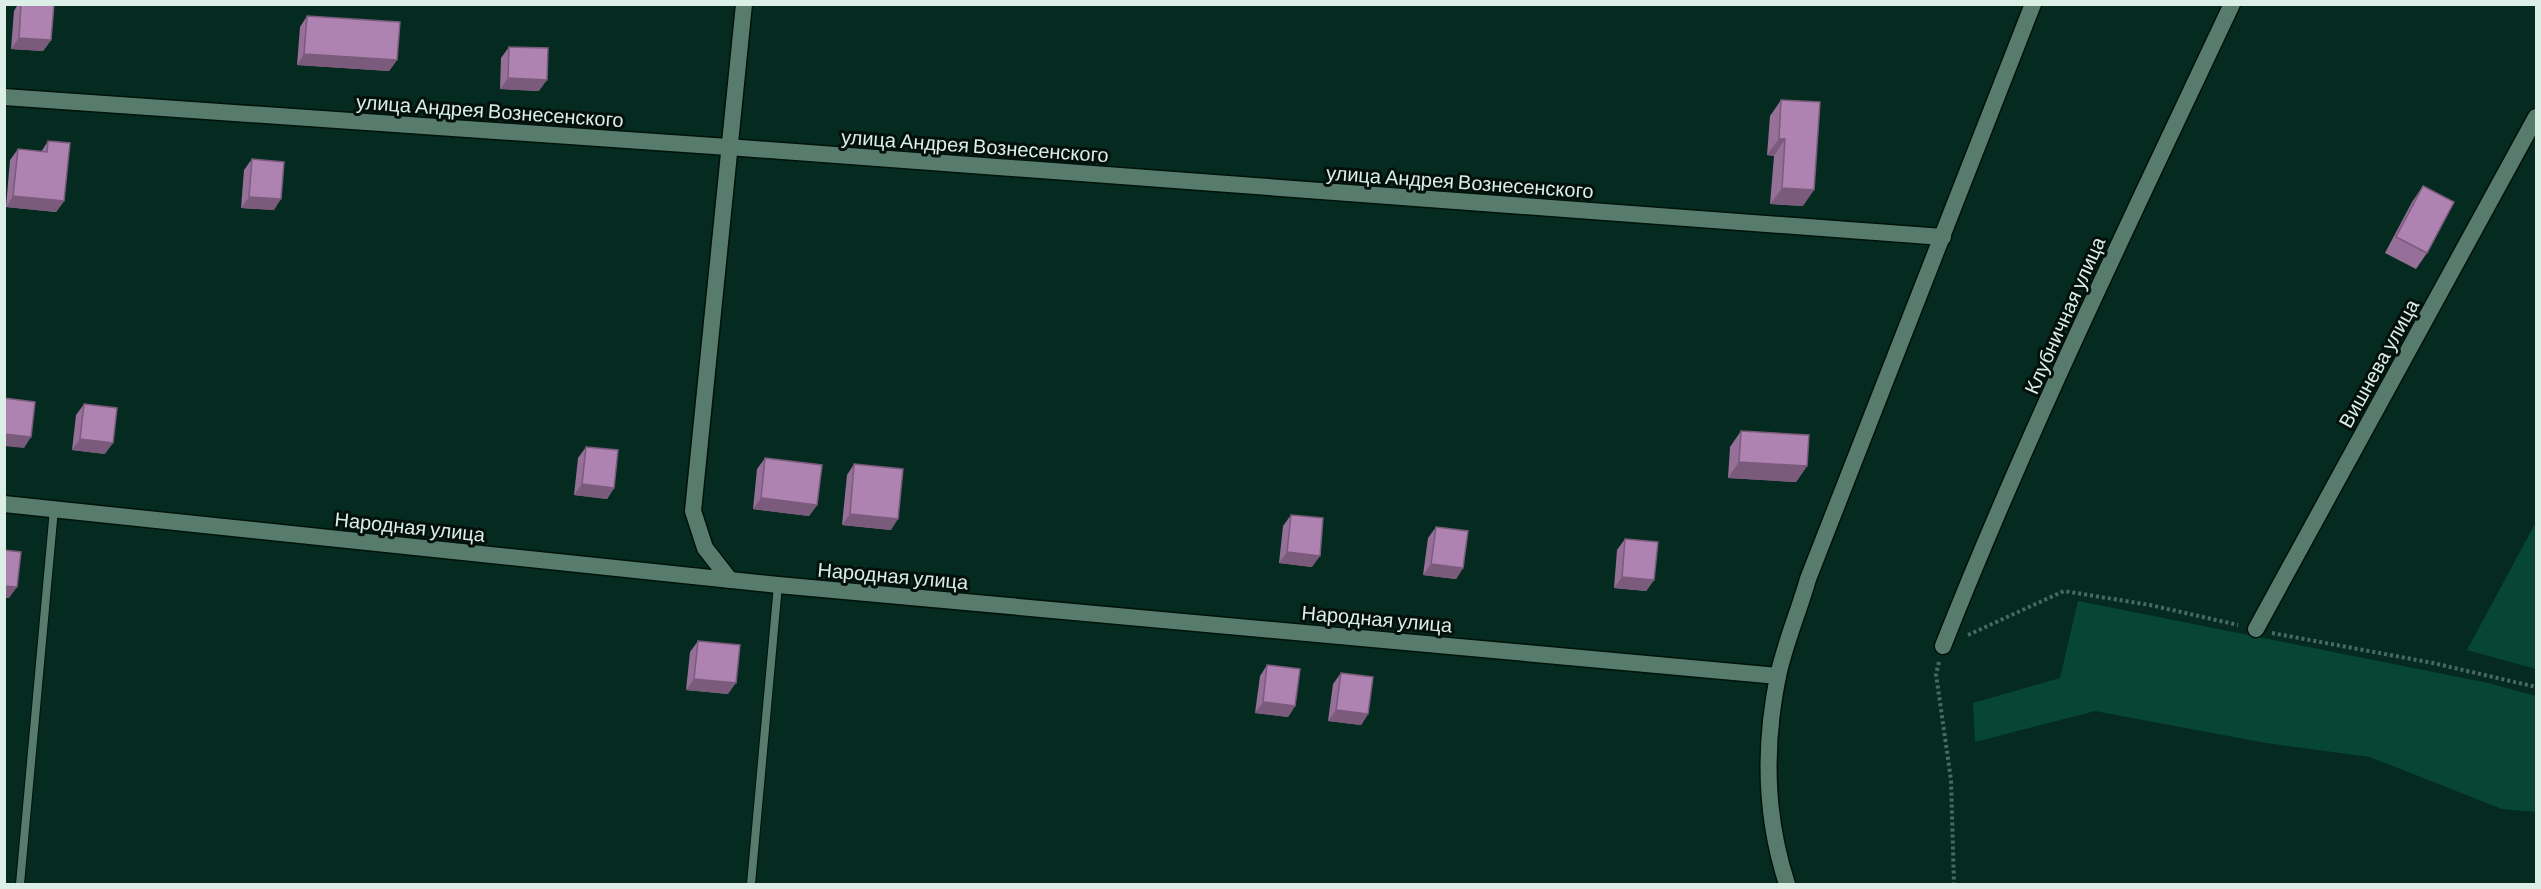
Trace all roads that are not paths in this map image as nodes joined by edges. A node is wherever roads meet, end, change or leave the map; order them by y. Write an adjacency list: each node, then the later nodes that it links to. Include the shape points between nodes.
1 (744, 4): 6 (street)
2 (2033, 4): 7 (street)
3 (2232, 4): 13 (street, Клубничная улица, via 1987,536)
4 (4, 97): 6 (street, улица Андрея Вознесенского)
5 (2536, 117): 12 (street, Вишнева улица)
6 (728, 147): 7 (street, улица Андрея Вознесенского); 10 (street, via 693,511 705,548)
7 (1943, 237): 14 (street, via 1808,579)
8 (4, 504): 9 (street, Народная улица)
9 (54, 509): 10 (street, Народная улица); 15 (lane)
10 (730, 580): 11 (street, Народная улица)
11 (778, 585): 14 (street, Народная улица); 16 (lane)
12 (2256, 630)
13 (1943, 646)
14 (1778, 675): 17 (street, via 1767,769 1771,816)
15 (20, 885)
16 (752, 885)
17 (1787, 885)

